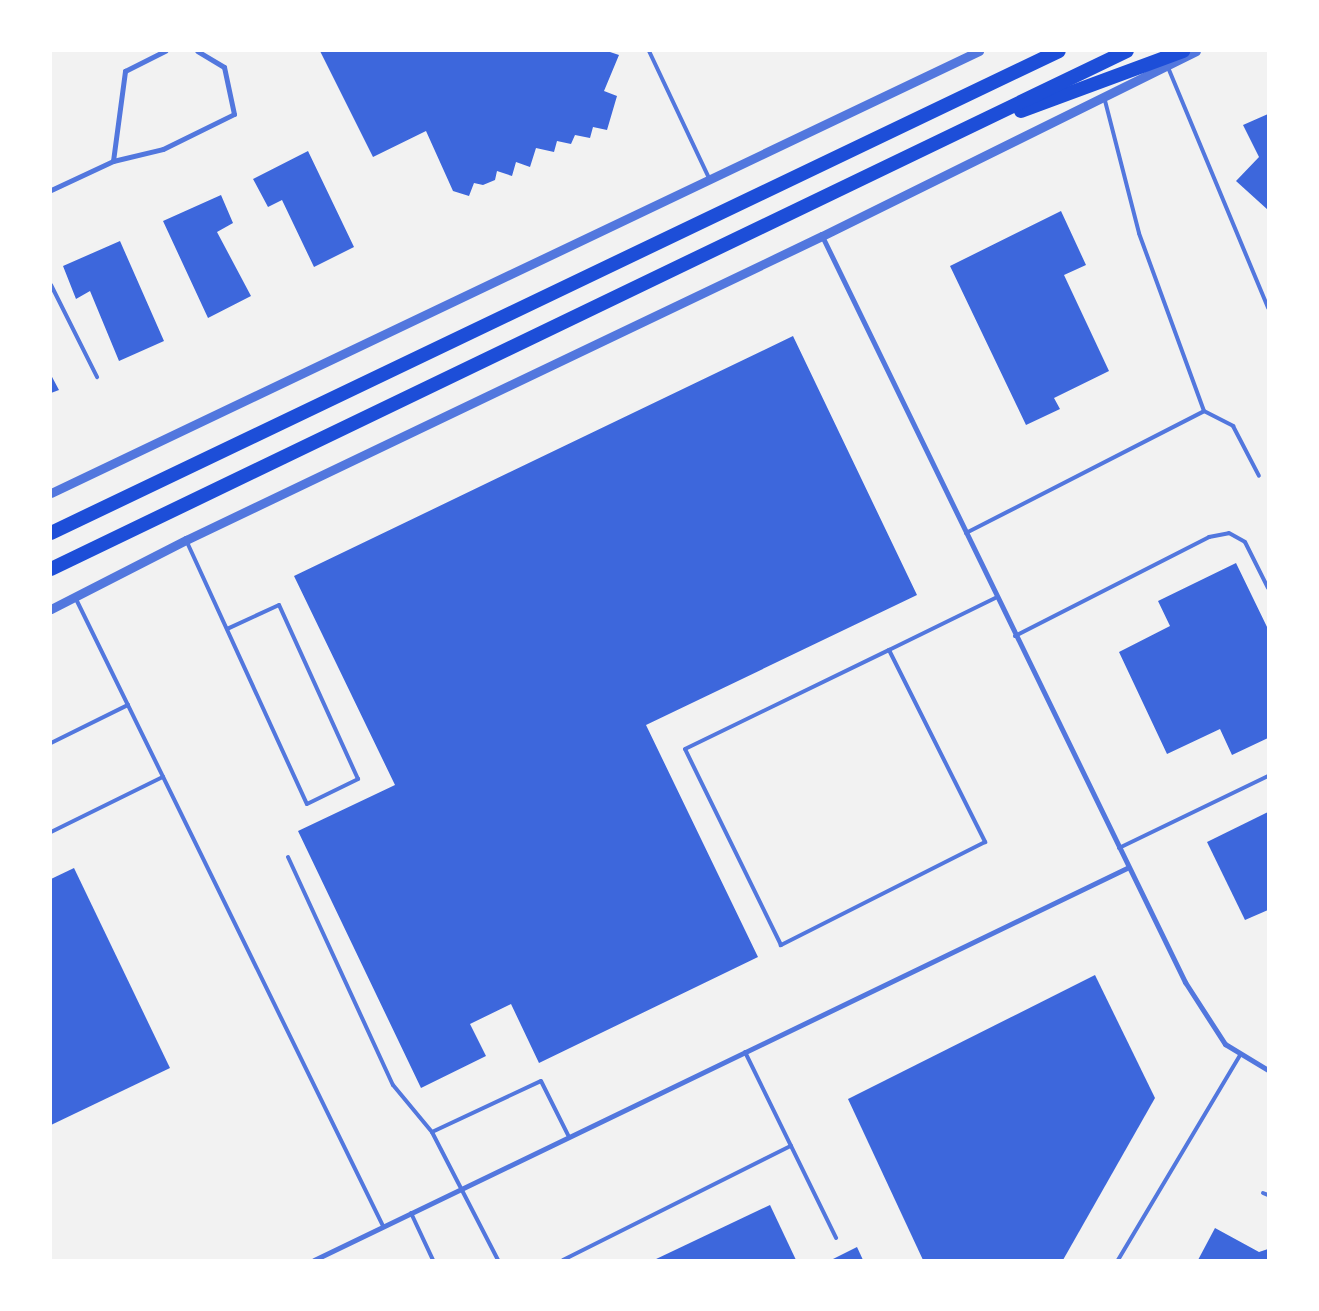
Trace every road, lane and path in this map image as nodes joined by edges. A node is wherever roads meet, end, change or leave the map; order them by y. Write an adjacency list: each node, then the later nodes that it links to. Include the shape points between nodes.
1 (165, 51): 12 (street, via 126,71)
2 (197, 51): 12 (street, via 224,67 234,114 163,149)
3 (649, 51): 13 (lane)
4 (979, 51): 13 (street)
5 (1059, 51): 22 (highway)
6 (1128, 51): 11 (highway)
7 (1183, 51): 11 (highway)
8 (1196, 51): 9 (street)
9 (1167, 66): 10 (street); 17 (lane)
10 (1104, 97): 15 (street); 19 (lane, via 1139,233)
11 (941, 141): 25 (highway)
12 (113, 160): 14 (street)
13 (711, 182): 21 (street)
14 (51, 190)
15 (822, 236): 23 (street); 24 (street)
16 (51, 285): 18 (lane)
17 (1268, 308)
18 (97, 377)
19 (1204, 411): 20 (lane, via 1233,426); 23 (lane)
20 (1259, 476)
21 (51, 493)
22 (51, 533)
23 (966, 533): 28 (street)
24 (186, 540): 27 (street); 30 (lane)
25 (51, 570)
26 (1268, 588): 31 (lane, via 1245,542 1228,533 1208,537)
27 (75, 597): 29 (street); 33 (lane)
28 (997, 597): 31 (street); 32 (lane)
29 (51, 609)
30 (227, 629): 30 (lane, via 307,804 358,779 279,605)
31 (1015, 636): 38 (street)
32 (889, 650): 32 (lane, via 685,749 780,945 985,842)
33 (128, 705): 34 (lane); 36 (lane)
34 (51, 743)
35 (1268, 776): 38 (lane)
36 (163, 777): 37 (lane); 49 (lane)
37 (51, 832)
38 (1118, 848): 40 (street)
39 (288, 858): 44 (lane, via 393,1084)
40 (1127, 868): 41 (street); 42 (street, via 1185,982 1225,1044)
41 (745, 1052): 45 (street); 46 (lane)
42 (1241, 1054): 43 (street); 55 (lane)
43 (1268, 1070)
44 (432, 1132): 45 (lane, via 541,1081); 47 (lane)
45 (568, 1137): 47 (street)
46 (791, 1146): 50 (lane); 54 (lane)
47 (463, 1188): 48 (street); 53 (lane)
48 (411, 1213): 49 (street); 52 (lane)
49 (383, 1226): 51 (street)
50 (836, 1238)
51 (314, 1260)
52 (433, 1260)
53 (498, 1260)
54 (563, 1260)
55 (1118, 1260)

